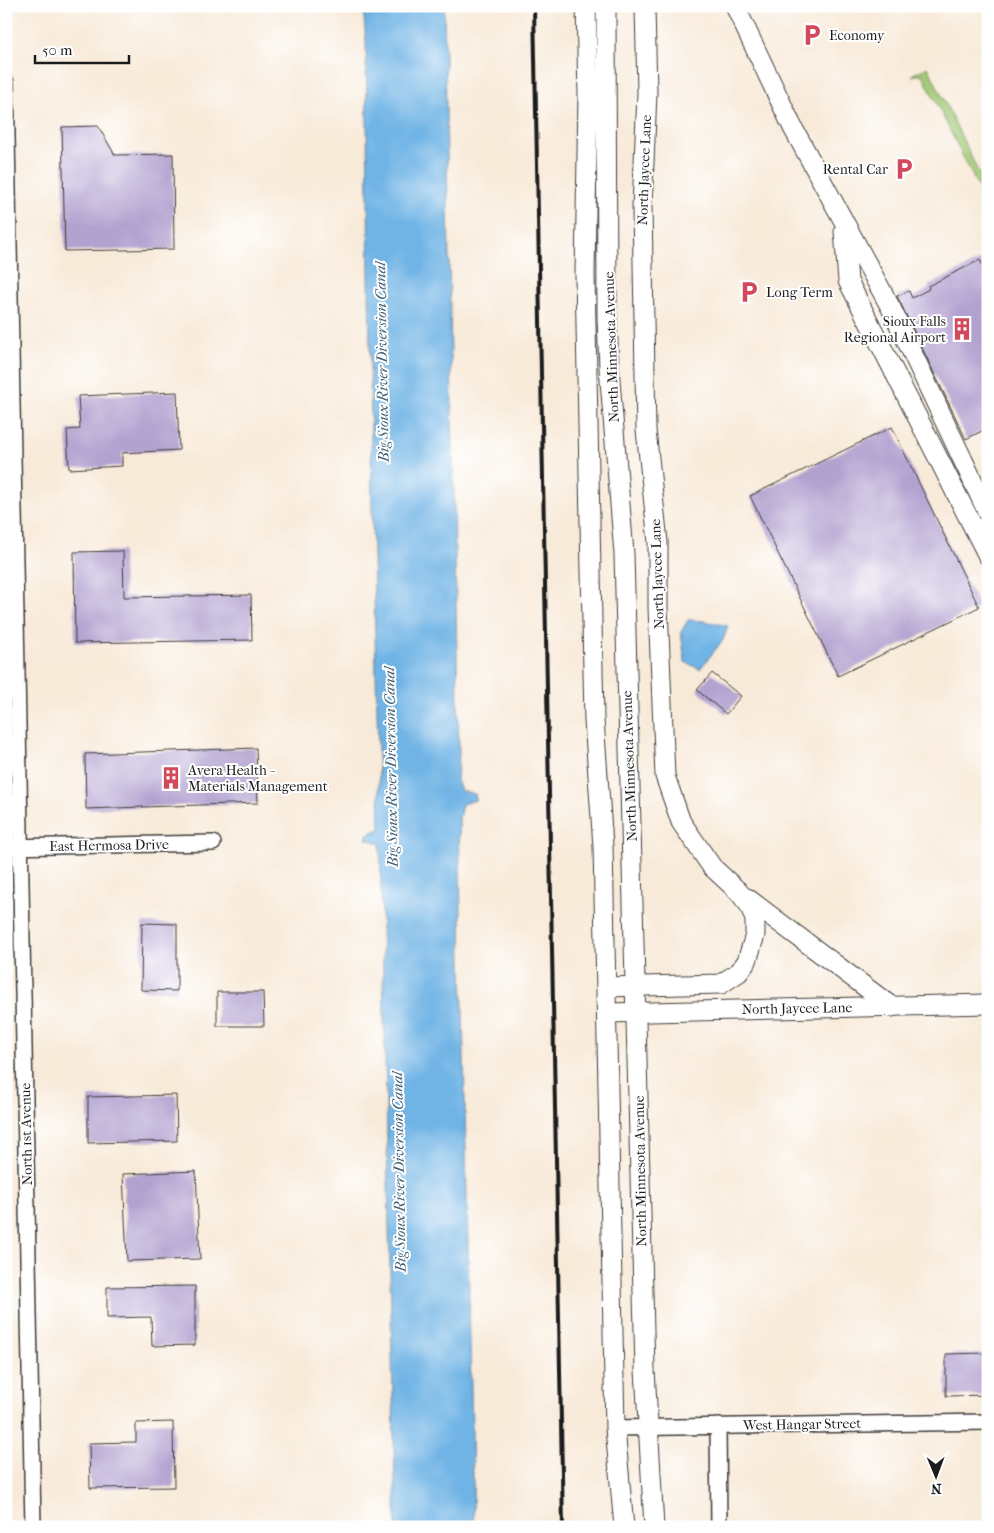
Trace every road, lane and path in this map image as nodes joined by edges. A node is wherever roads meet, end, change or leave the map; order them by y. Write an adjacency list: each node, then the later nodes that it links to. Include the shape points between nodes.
1 (586, 6): 13 (main road, North Minnesota Avenue, via 585,276 594,720 603,846)
2 (606, 6): 12 (main road, North Minnesota Avenue, via 608,352 624,554)
3 (645, 6): 11 (main road, North Jaycee Lane, via 647,93 642,208 646,430 658,542 665,776 681,822 712,867)
4 (735, 6): 6 (main road, via 793,128)
5 (6, 82): 10 (street, North 1st Avenue)
6 (843, 222): 7 (main road, via 892,310); 8 (main road, via 848,281)
7 (988, 514)
8 (988, 556)
9 (213, 843): 10 (street, East Hermosa Drive)
10 (14, 847): 22 (street, North 1st Avenue)
11 (738, 891): 12 (main road, North Jaycee Lane, via 750,906 755,920 752,949 740,972 720,984); 15 (main road)
12 (636, 986): 13 (main road, North Jaycee Lane); 17 (main road, North Minnesota Avenue)
13 (606, 987): 16 (main road, North Minnesota Avenue)
14 (988, 1004): 15 (main road, North Jaycee Lane)
15 (892, 1007): 17 (main road, North Jaycee Lane)
16 (606, 1012): 17 (main road, North Jaycee Lane); 20 (main road, North Minnesota Avenue)
17 (637, 1012): 21 (main road, North Minnesota Avenue)
18 (988, 1422): 19 (street, West Hangar Street)
19 (718, 1426): 21 (street, West Hangar Street); 25 (street)
20 (615, 1428): 21 (street, West Hangar Street); 23 (main road, North Minnesota Avenue)
21 (648, 1428): 24 (main road, North Minnesota Avenue)
22 (34, 1527)
23 (624, 1527)
24 (654, 1527)
25 (719, 1527)

